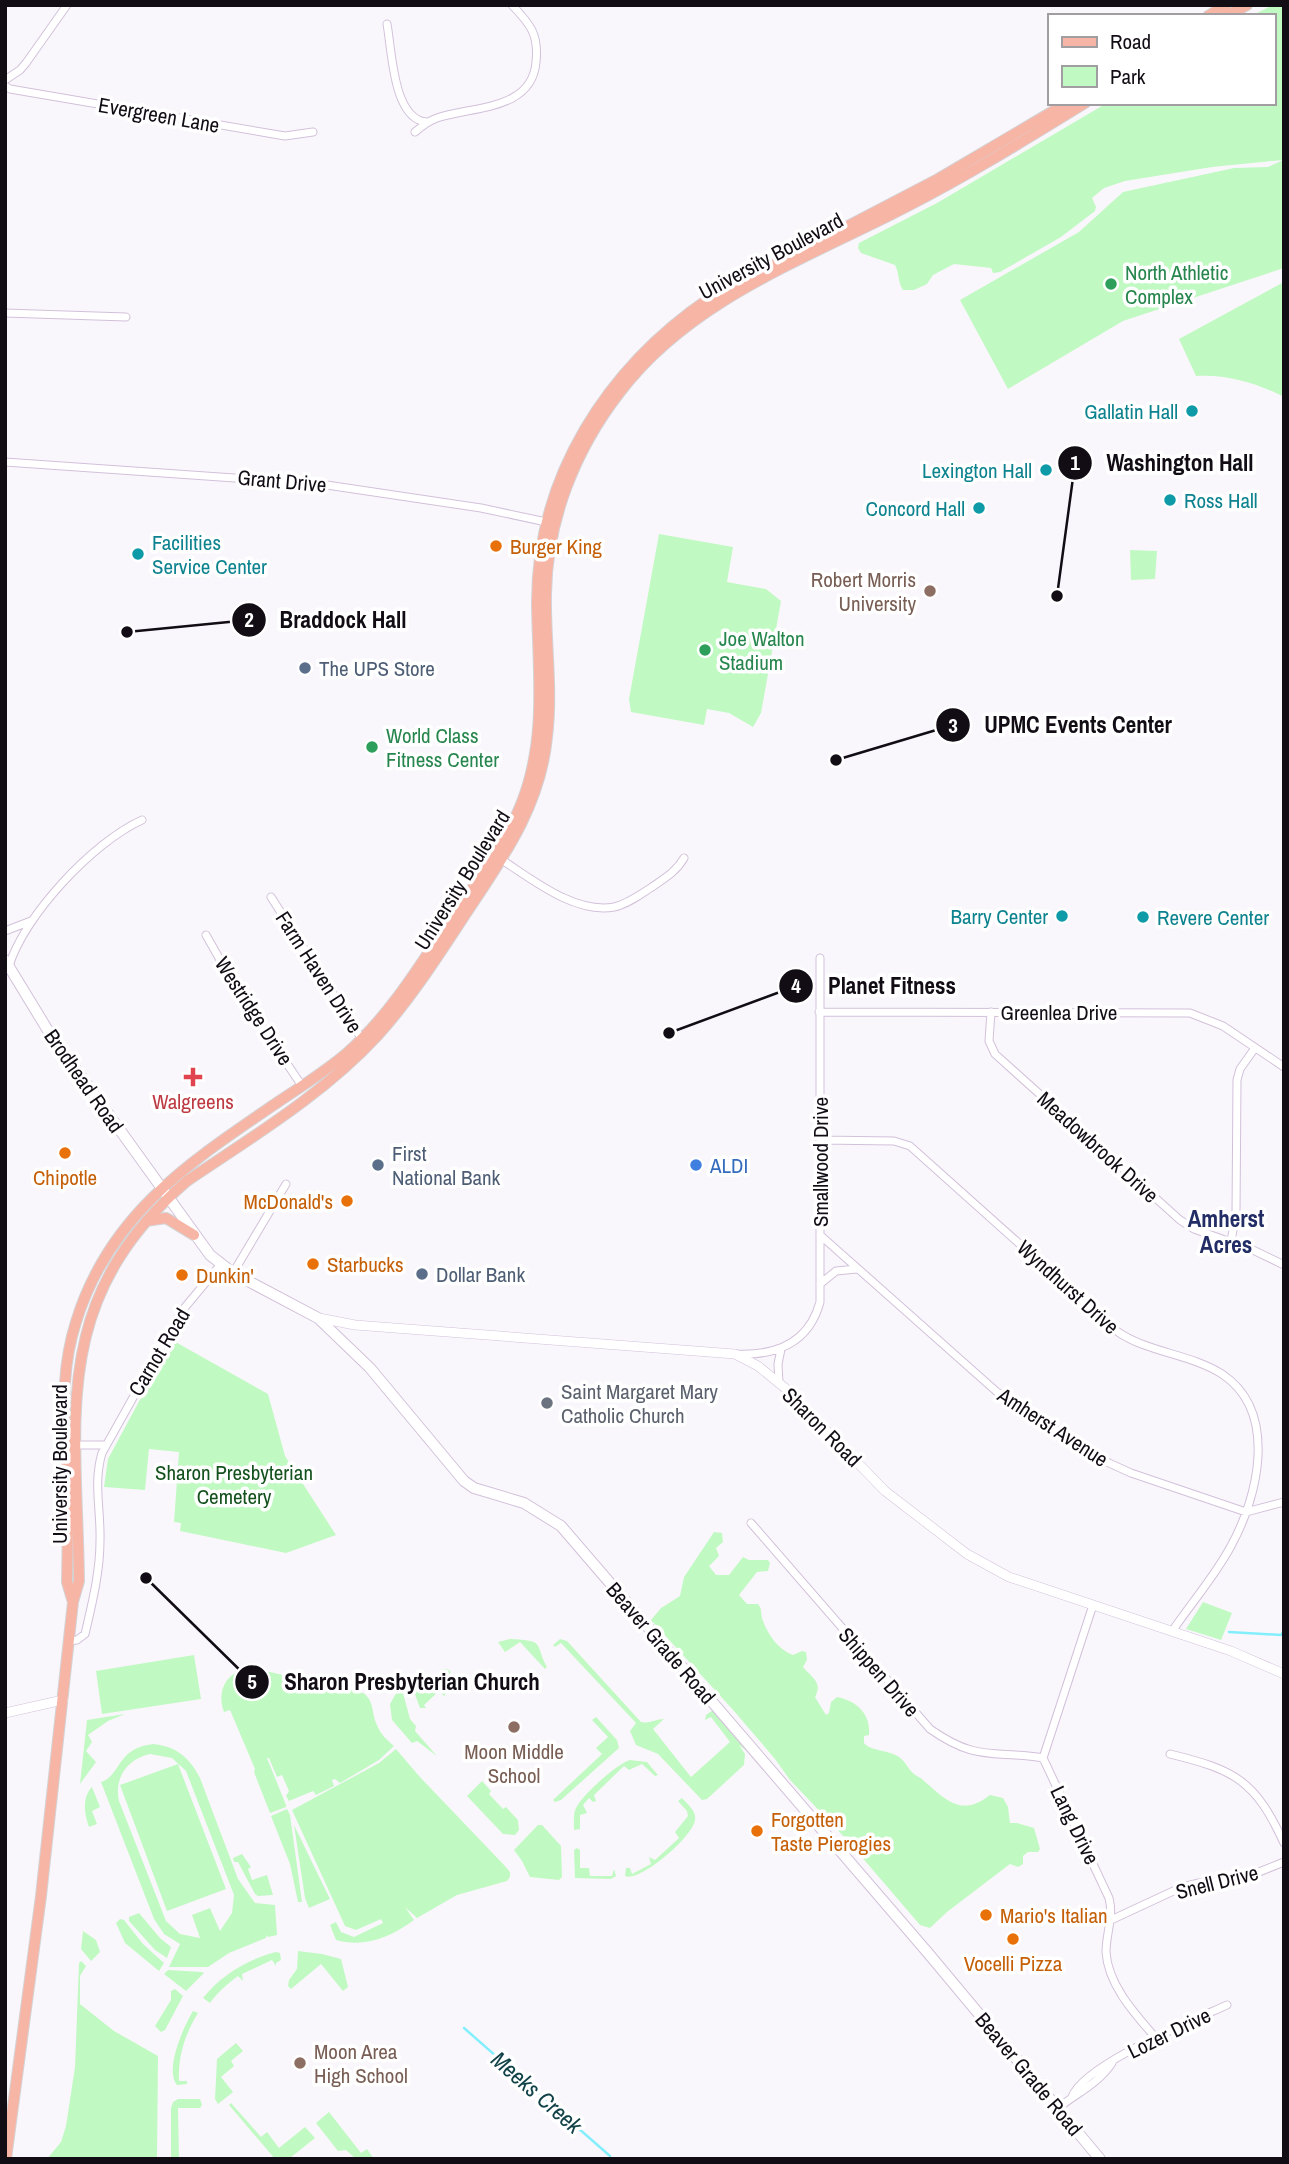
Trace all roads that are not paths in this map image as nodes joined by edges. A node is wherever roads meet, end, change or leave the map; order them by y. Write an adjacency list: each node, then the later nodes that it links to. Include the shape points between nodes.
1 (67, 5): 6 (street, via 26,63)
2 (512, 5): 10 (street, via 532,27 537,56 532,79 518,96 504,103)
3 (1247, 5): 4 (main road)
4 (1231, 14)
5 (387, 24): 10 (street, via 399,97 414,119)
6 (5, 80)
7 (5, 86): 11 (street, Evergreen Lane, via 285,136)
8 (1064, 105): 16 (main road, University Boulevard, via 929,184 724,290 677,321 628,369 591,418 562,474)
9 (1082, 105): 16 (main road, University Boulevard, via 936,191 729,298 674,336 629,380 595,428)
10 (428, 122): 12 (street)
11 (313, 132)
12 (415, 132)
13 (5, 313): 14 (street)
14 (126, 317)
15 (5, 462): 16 (street, Grant Drive, via 320,484)
16 (551, 523): 19 (main road, University Boulevard, via 545,755 531,804); 28 (main road, University Boulevard, via 540,559 537,592 538,737 521,804 504,840)
17 (142, 820): 21 (street, via 86,860)
18 (684, 858): 19 (street, via 677,869 642,894 615,906 596,908 569,900)
19 (502, 860): 28 (main road, University Boulevard, via 402,1007)
20 (271, 897): 28 (street, Farm Haven Drive)
21 (33, 921): 22 (street); 25 (street)
22 (5, 931)
23 (206, 935): 31 (street, Westridge Drive)
24 (820, 958): 26 (street, Smallwood Drive)
25 (8, 967): 34 (main road, Brodhead Road)
26 (820, 1012): 27 (street, Greenlea Drive); 32 (street, Smallwood Drive)
27 (990, 1012): 29 (street, Greenlea Drive, via 1190,1013 1223,1026); 39 (street, Meadowbrook Drive, via 989,1041 999,1058 1185,1224)
28 (364, 1043): 31 (main road, University Boulevard); 35 (main road, University Boulevard, via 314,1092)
29 (1255, 1048): 30 (street, Greenlea Drive); 39 (street, via 1237,1080 1236,1207)
30 (1284, 1067)
31 (302, 1086): 34 (main road, University Boulevard)
32 (820, 1140): 38 (street, Smallwood Drive); 52 (street, Wyndhurst Drive, via 894,1141 910,1146 1118,1332 1227,1378 1245,1398 1256,1427 1256,1479)
33 (286, 1184): 43 (street)
34 (161, 1188): 35 (main road, Brodhead Road); 49 (main road, University Boulevard, via 118,1235 83,1302 64,1378)
35 (168, 1198): 36 (main road, University Boulevard); 37 (main road, Beaver Grade Road)
36 (146, 1221): 37 (main road, via 166,1218); 49 (main road, University Boulevard, via 118,1260 90,1320)
37 (194, 1235): 40 (main road, Beaver Grade Road)
38 (820, 1235): 42 (street, Amherst Avenue); 44 (street, Smallwood Drive)
39 (1231, 1241): 41 (street, Meadowbrook Drive)
40 (221, 1264): 43 (main road, Beaver Grade Road); 50 (street, Carnot Road, via 181,1312)
41 (1284, 1265)
42 (858, 1269): 44 (street, via 836,1271); 52 (street, Amherst Avenue, via 988,1385 1092,1453 1131,1473)
43 (233, 1273): 45 (main road, Beaver Grade Road)
44 (820, 1284): 46 (street, Smallwood Drive, via 820,1302 810,1325)
45 (318, 1318): 47 (street, Sharon Road, via 355,1325); 68 (main road, Beaver Grade Road, via 370,1368 464,1481 524,1503 561,1526)
46 (781, 1349): 47 (street); 48 (street)
47 (735, 1354): 48 (street, Sharon Road)
48 (779, 1383): 54 (street, Sharon Road, via 885,1491 967,1553 1009,1577)
49 (70, 1445): 50 (street); 56 (main road, University Boulevard, via 67,1582 73,1602)
50 (106, 1445): 56 (street, Carnot Road, via 97,1476 100,1544 93,1596 85,1634)
51 (1284, 1502): 52 (street)
52 (1246, 1512): 55 (street, Wyndhurst Drive, via 1230,1549)
53 (751, 1523): 61 (street, Shippen Drive, via 930,1729 977,1753)
54 (1094, 1605): 55 (street, Sharon Road); 61 (street)
55 (1172, 1630): 57 (street, Sharon Road)
56 (69, 1641): 58 (main road, University Boulevard)
57 (1284, 1674)
58 (63, 1700): 59 (street); 67 (main road, University Boulevard, via 41,1896)
59 (5, 1713)
60 (1170, 1754): 62 (street, via 1236,1776 1258,1797)
61 (1043, 1758): 64 (street, Lang Drive, via 1104,1886)
62 (1284, 1843)
63 (1284, 1862): 64 (street, Snell Drive, via 1244,1878 1191,1884)
64 (1111, 1920): 66 (street, Lang Drive, via 1106,1952 1110,1971 1124,1998)
65 (1227, 2005): 66 (street, Lozer Drive)
66 (1155, 2037): 68 (street, Lozer Drive, via 1112,2063)
67 (9, 2101): 69 (main road, University Boulevard)
68 (1058, 2108): 70 (main road, Beaver Grade Road)
69 (6, 2159)
70 (1100, 2159)

